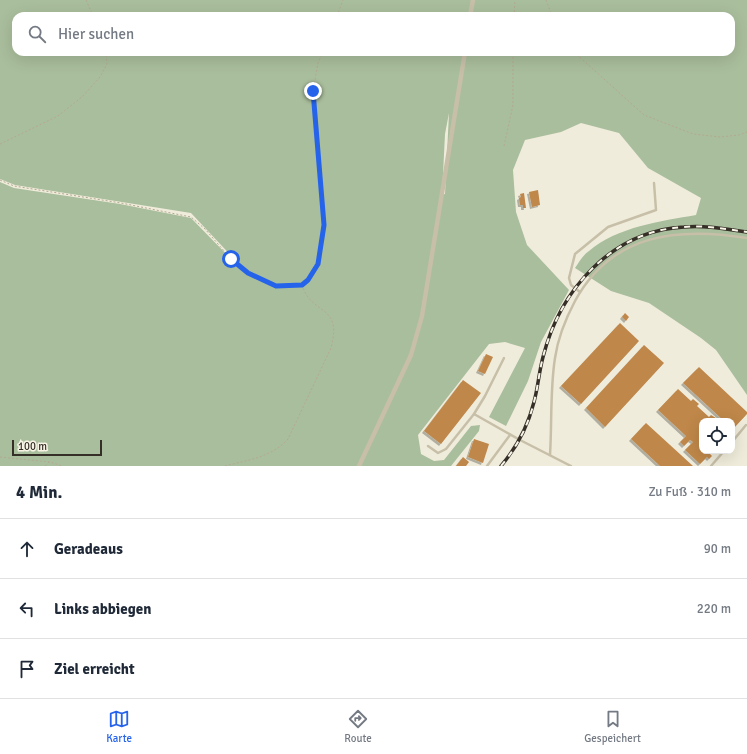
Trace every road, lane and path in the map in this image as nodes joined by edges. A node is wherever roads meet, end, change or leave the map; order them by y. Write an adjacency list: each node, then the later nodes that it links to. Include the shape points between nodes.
1 (86, 0): 6 (path)
2 (343, 0): 7 (path)
3 (473, 0): 8 (street)
4 (515, 0): 9 (path)
5 (546, 0): 10 (path)
6 (90, 12)
7 (338, 12)
8 (471, 12)
9 (514, 12)
10 (550, 12)
11 (106, 56): 17 (path, via 107,64 100,77 83,96 58,116)
12 (321, 56): 22 (path, via 313,91 324,225 318,264)
13 (463, 56): 37 (street, via 422,316 411,356)
14 (513, 56): 18 (path, via 513,106)
15 (578, 56): 16 (path, via 644,115 693,134 720,137)
16 (747, 132)
17 (0, 144)
18 (504, 146)
19 (0, 180): 22 (path, via 14,186 192,217 231,259 248,273 276,286)
20 (654, 183): 23 (lane, via 656,210 608,227 575,254 570,278 571,285)
21 (747, 238): 23 (lane, via 682,233 636,243 602,265)
22 (302, 285): 36 (path, via 312,301 332,318 335,334 331,348 288,438 281,446 270,454)
23 (580, 292): 31 (lane, via 568,315 555,358)
24 (504, 358): 25 (lane)
25 (474, 414): 27 (lane); 29 (lane, via 446,449 438,453)
26 (746, 425): 28 (lane)
27 (510, 435): 31 (lane); 38 (lane)
28 (735, 438)
29 (428, 446)
30 (721, 454): 40 (lane)
31 (550, 455): 39 (lane)
32 (0, 457): 33 (path)
33 (50, 462): 34 (path); 35 (path)
34 (45, 466)
35 (62, 466)
36 (225, 466)
37 (359, 466)
38 (487, 466)
39 (571, 466)
40 (711, 466)

